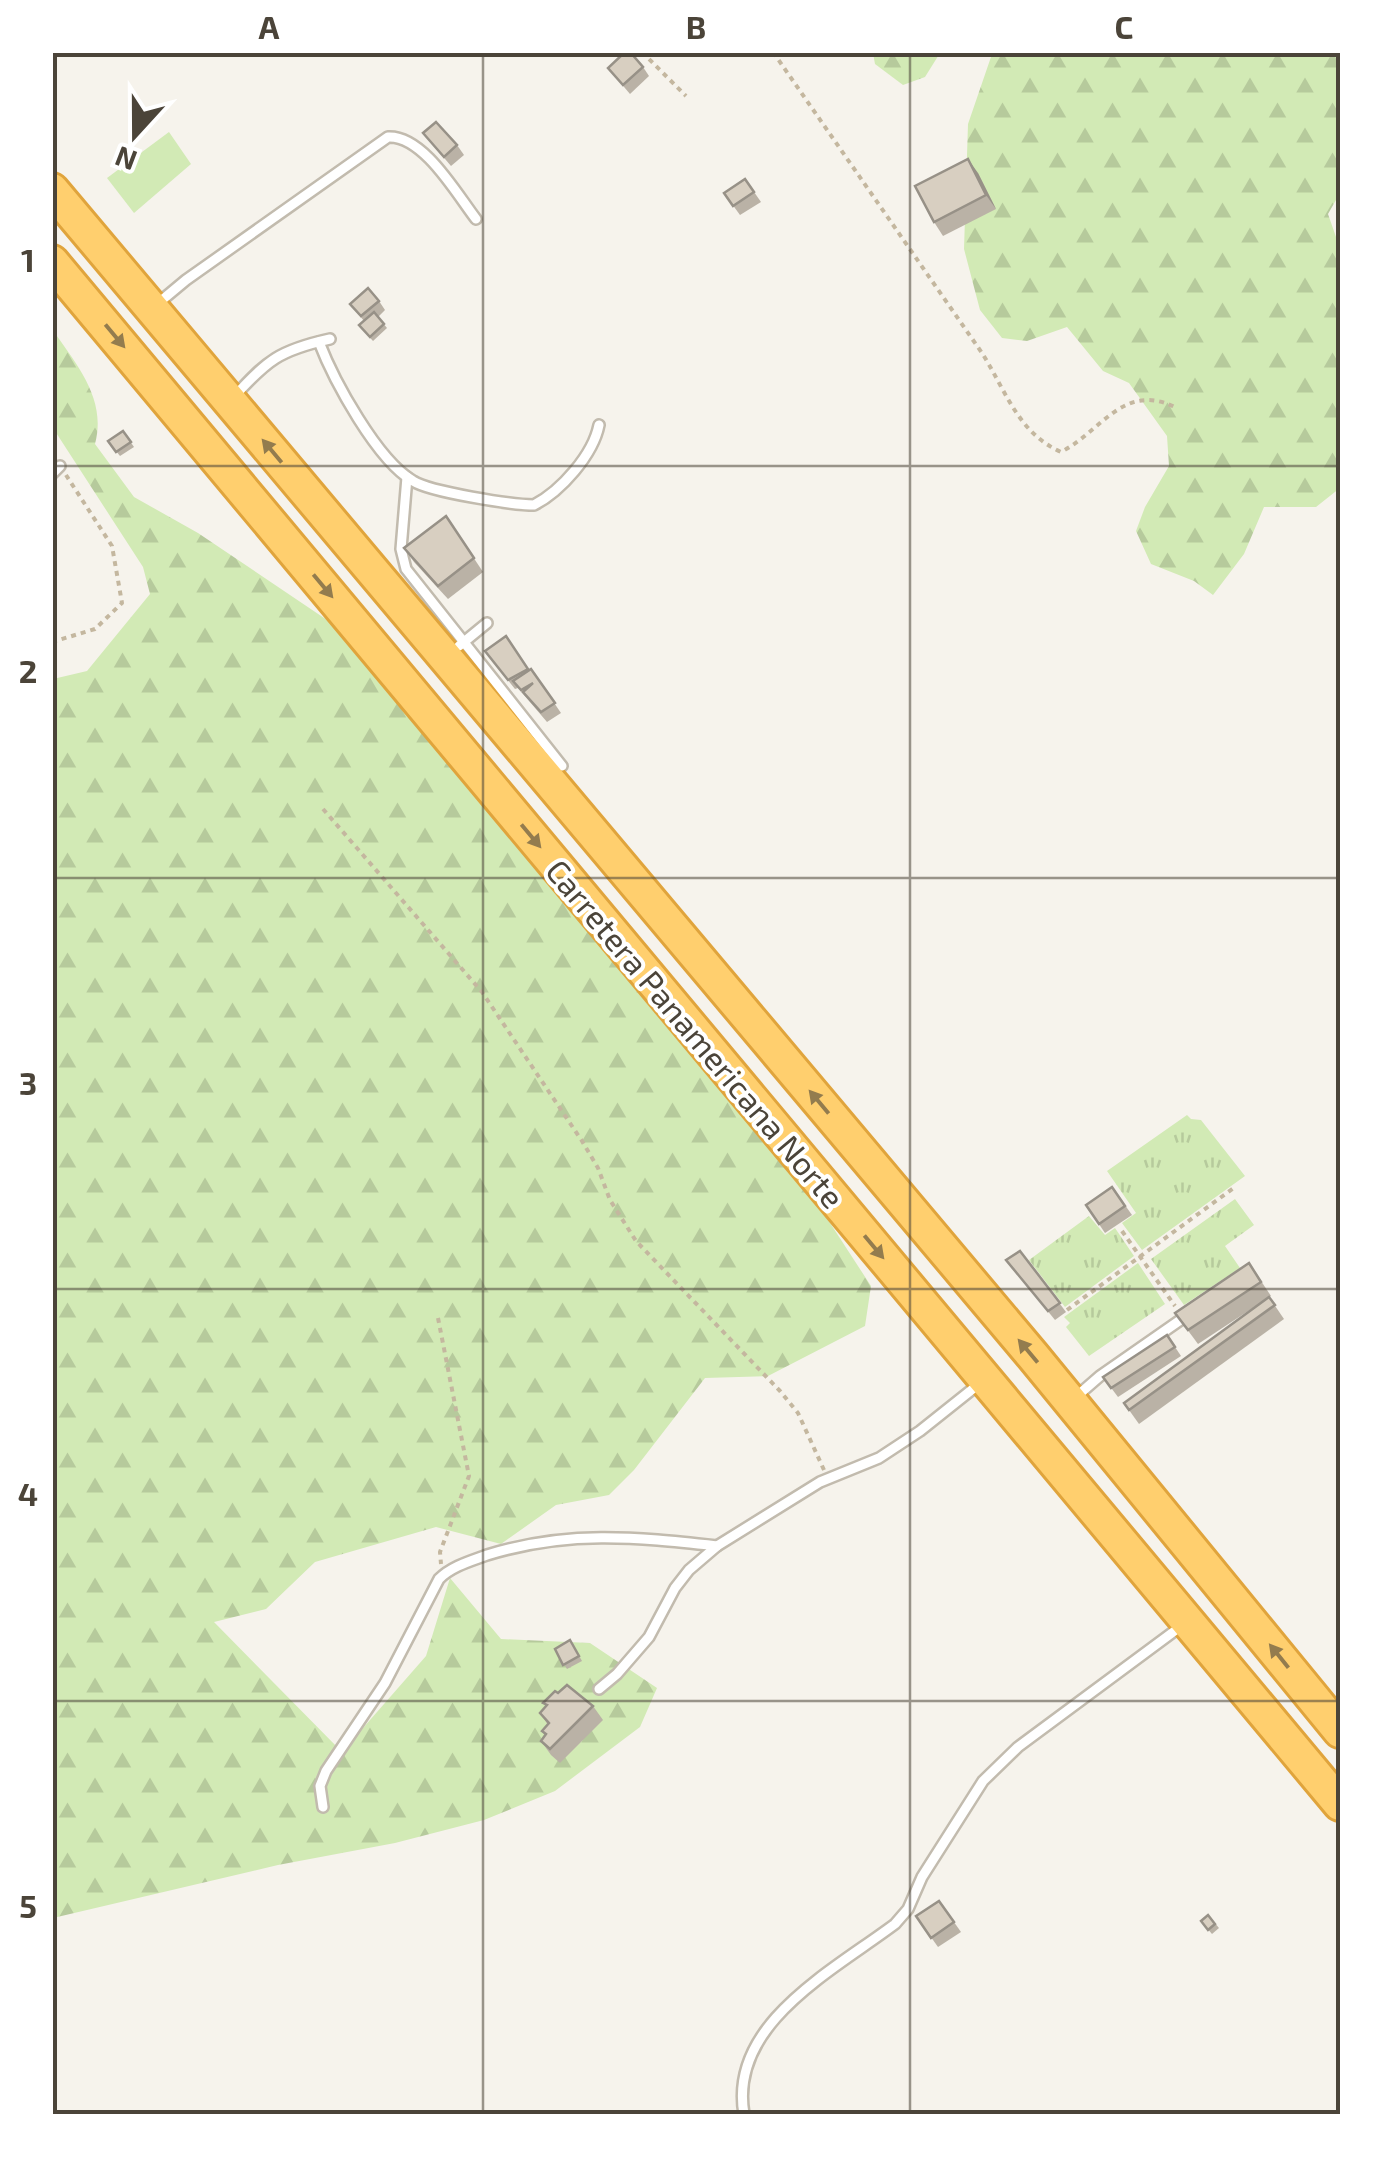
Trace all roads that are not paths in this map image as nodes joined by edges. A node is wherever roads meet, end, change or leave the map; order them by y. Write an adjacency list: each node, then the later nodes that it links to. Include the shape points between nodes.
1 (52, 190): 4 (highway, Carretera Panamericana Norte)
2 (476, 219): 4 (lane, via 418,146 388,137)
3 (52, 262): 14 (highway, Carretera Panamericana Norte, one-way to 14)
4 (152, 308): 7 (highway, Carretera Panamericana Norte)
5 (330, 339): 6 (lane)
6 (318, 342): 7 (lane, via 272,358); 9 (lane, via 345,398)
7 (230, 401): 11 (highway, Carretera Panamericana Norte, one-way to 7)
8 (599, 426): 9 (lane, via 590,454 534,504 428,488)
9 (407, 477): 11 (lane, via 401,549 406,569)
10 (487, 623): 11 (lane)
11 (454, 651): 12 (lane); 15 (highway, Carretera Panamericana Norte, one-way to 11)
12 (562, 766)
13 (1197, 1309): 15 (lane)
14 (985, 1380): 16 (lane, via 878,1458 827,1479); 17 (highway, Carretera Panamericana Norte)
15 (1070, 1402): 19 (highway, Carretera Panamericana Norte, one-way to 15)
16 (716, 1546): 18 (lane, via 688,1570 649,1637); 21 (lane, via 575,1536 532,1542 446,1572 385,1683 326,1771)
17 (1187, 1621): 20 (highway, Carretera Panamericana Norte); 22 (lane, via 1018,1747 983,1781 896,1924 786,2006 760,2038 740,2094)
18 (599, 1689)
19 (1340, 1731)
20 (1340, 1804)
21 (323, 1807)
22 (744, 2114)

